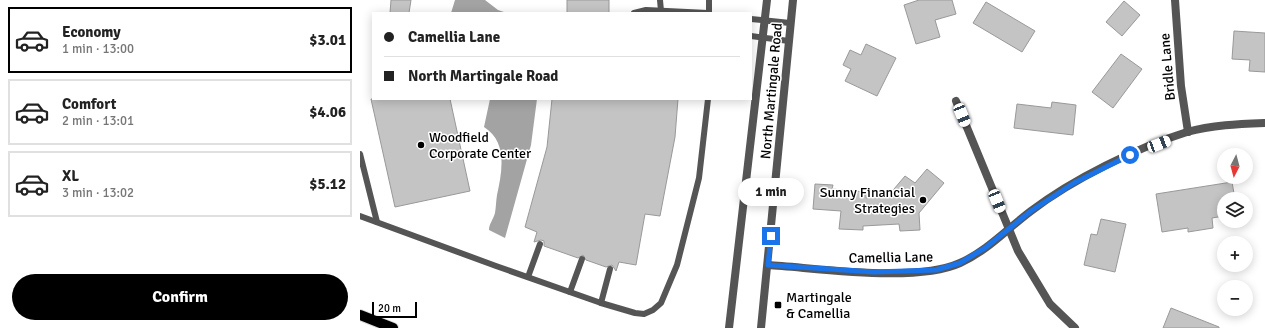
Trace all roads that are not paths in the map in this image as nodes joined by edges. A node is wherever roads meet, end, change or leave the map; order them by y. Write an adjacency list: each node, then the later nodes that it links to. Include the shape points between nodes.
1 (660, 0): 6 (lane)
2 (709, 0): 9 (lane)
3 (767, 0): 11 (street, North Martingale Road)
4 (793, 0): 12 (street, North Martingale Road)
5 (1175, 0): 19 (street, Bridle Lane, via 1181,86)
6 (661, 11): 7 (lane); 8 (lane)
7 (638, 12)
8 (685, 12)
9 (709, 12)
10 (752, 18): 11 (lane)
11 (764, 20): 12 (lane); 14 (street, North Martingale Road)
12 (790, 23): 15 (street, North Martingale Road)
13 (752, 36): 14 (lane)
14 (762, 38): 15 (lane); 33 (street, North Martingale Road)
15 (789, 41): 26 (street, North Martingale Road)
16 (708, 100): 30 (lane, via 699,178 674,272 661,303 644,314)
17 (956, 101): 23 (street)
18 (1265, 123): 19 (street, Camellia Lane)
19 (1188, 132): 23 (street, Camellia Lane, via 1130,155 1074,183 1031,211)
20 (360, 154): 22 (lane)
21 (360, 216): 22 (lane)
22 (377, 222): 28 (lane)
23 (1009, 230): 26 (street, Camellia Lane, via 960,263 936,270 874,272); 35 (street, via 1018,251 1050,304)
24 (540, 244): 28 (lane)
25 (582, 259): 29 (lane)
26 (768, 265): 34 (street, North Martingale Road)
27 (610, 269): 30 (lane)
28 (528, 277): 29 (lane)
29 (570, 292): 30 (lane)
30 (601, 302)
31 (360, 314): 32 (main road)
32 (393, 328)
33 (729, 328)
34 (761, 328)
35 (1075, 328)

